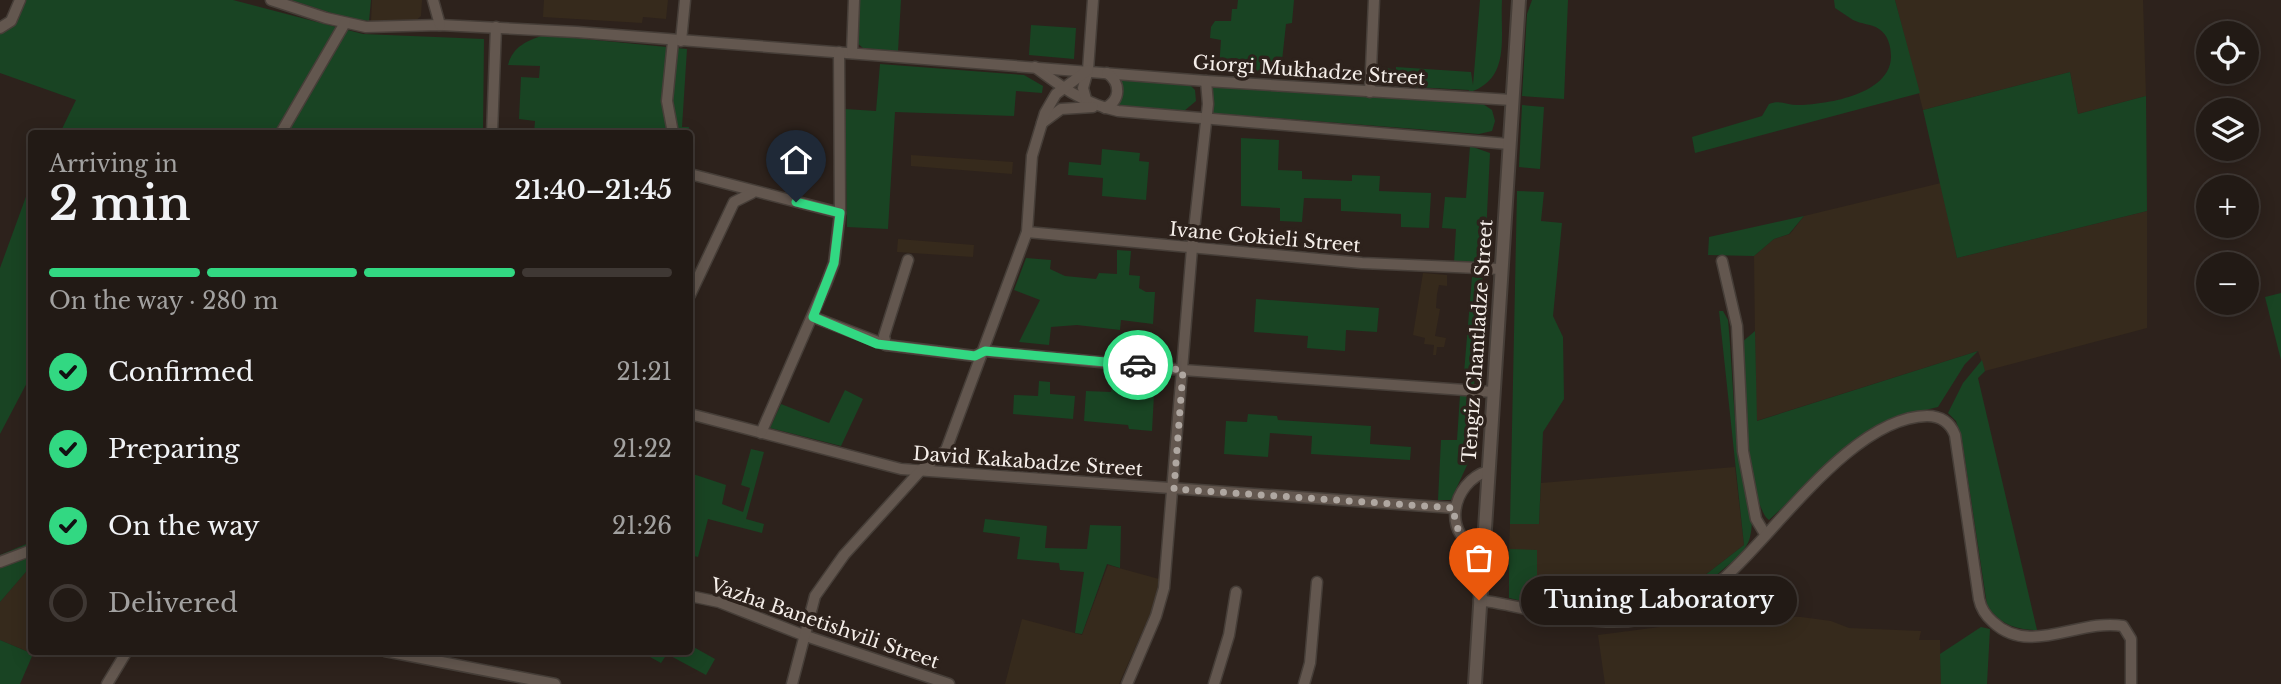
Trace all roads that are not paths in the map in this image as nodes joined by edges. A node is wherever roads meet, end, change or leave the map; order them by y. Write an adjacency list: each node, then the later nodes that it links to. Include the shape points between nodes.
1 (20, 0): 12 (street, via 11,21)
2 (271, 0): 9 (street, Giorgi Mukhadze Street)
3 (433, 0): 10 (street)
4 (685, 0): 13 (street)
5 (854, 0): 15 (street)
6 (1093, 0): 17 (street)
7 (1374, 0): 21 (street)
8 (1518, 0): 22 (street, Tengiz Chantladze Street)
9 (345, 23): 10 (street, Giorgi Mukhadze Street, via 366,27); 27 (street)
10 (440, 25): 11 (street, Giorgi Mukhadze Street)
11 (496, 27): 13 (street, Giorgi Mukhadze Street); 28 (street)
12 (0, 28)
13 (677, 41): 14 (street, Giorgi Mukhadze Street); 29 (street, via 667,101)
14 (839, 52): 15 (street, Giorgi Mukhadze Street); 33 (street)
15 (852, 53): 16 (street, Giorgi Mukhadze Street)
16 (1035, 67): 17 (street, Giorgi Mukhadze Street); 20 (street)
17 (1088, 71): 18 (street, Giorgi Mukhadze Street); 20 (street); 23 (street, via 1083,88)
18 (1104, 72): 19 (street, Giorgi Mukhadze Street); 24 (street, via 1114,79 1118,90 1115,101)
19 (1206, 81): 21 (street, Giorgi Mukhadze Street); 25 (street)
20 (1063, 88): 23 (street); 26 (street, via 1050,102)
21 (1370, 92): 22 (street, Giorgi Mukhadze Street)
22 (1512, 100): 30 (street, Tengiz Chantladze Street)
23 (1090, 105): 24 (street); 26 (street, via 1061,109)
24 (1105, 108): 25 (street)
25 (1206, 120): 30 (street); 35 (street)
26 (1042, 123): 34 (street, via 1032,156)
27 (283, 130)
28 (492, 130)
29 (672, 130)
30 (1509, 144): 38 (street, Tengiz Chantladze Street)
31 (693, 175): 32 (street)
32 (756, 192): 33 (street); 39 (street, via 734,201)
33 (840, 213): 40 (street, via 834,263)
34 (1027, 232): 35 (street, Ivane Gokieli Street); 42 (street)
35 (1192, 248): 38 (street, Ivane Gokieli Street); 43 (street)
36 (908, 260): 41 (street, via 884,336)
37 (1722, 261): 51 (street, via 1737,326 1742,442 1756,519)
38 (1501, 269): 44 (street, Tengiz Chantladze Street)
39 (693, 289)
40 (813, 317): 41 (street); 46 (street)
41 (886, 345): 42 (street, via 975,356)
42 (985, 351): 43 (street); 47 (street, via 946,450)
43 (1183, 370): 44 (street); 49 (street)
44 (1493, 392): 48 (street, Tengiz Chantladze Street)
45 (693, 415): 46 (street, David Kakabadze Street)
46 (761, 433): 47 (street, David Kakabadze Street, via 901,469)
47 (921, 470): 49 (street, David Kakabadze Street); 59 (street, via 829,575 815,596)
48 (1488, 471): 50 (street, via 1465,484); 52 (street, Tengiz Chantladze Street)
49 (1174, 489): 50 (street, David Kakabadze Street); 66 (street, via 1161,603)
50 (1454, 508): 52 (street, via 1461,535)
51 (1765, 534): 58 (street, via 1723,579 1666,614 1595,623); 70 (street, via 1874,434 1900,420 1938,418 1952,426 1955,435 1979,599 1986,615 2018,637 2123,625 2131,639)
52 (1483, 550): 58 (street, Tengiz Chantladze Street)
53 (28, 552): 54 (street)
54 (0, 562)
55 (1318, 582): 68 (street)
56 (1236, 592): 67 (street)
57 (693, 597): 59 (street, Vazha Banetishvili Street)
58 (1479, 600): 69 (street, Tengiz Chantladze Street)
59 (803, 635): 64 (street); 65 (street, Vazha Banetishvili Street)
60 (125, 655): 62 (street)
61 (406, 655): 63 (street)
62 (107, 684)
63 (555, 684)
64 (792, 684)
65 (949, 684)
66 (1127, 684)
67 (1214, 684)
68 (1304, 684)
69 (1475, 684)
70 (2131, 684)

